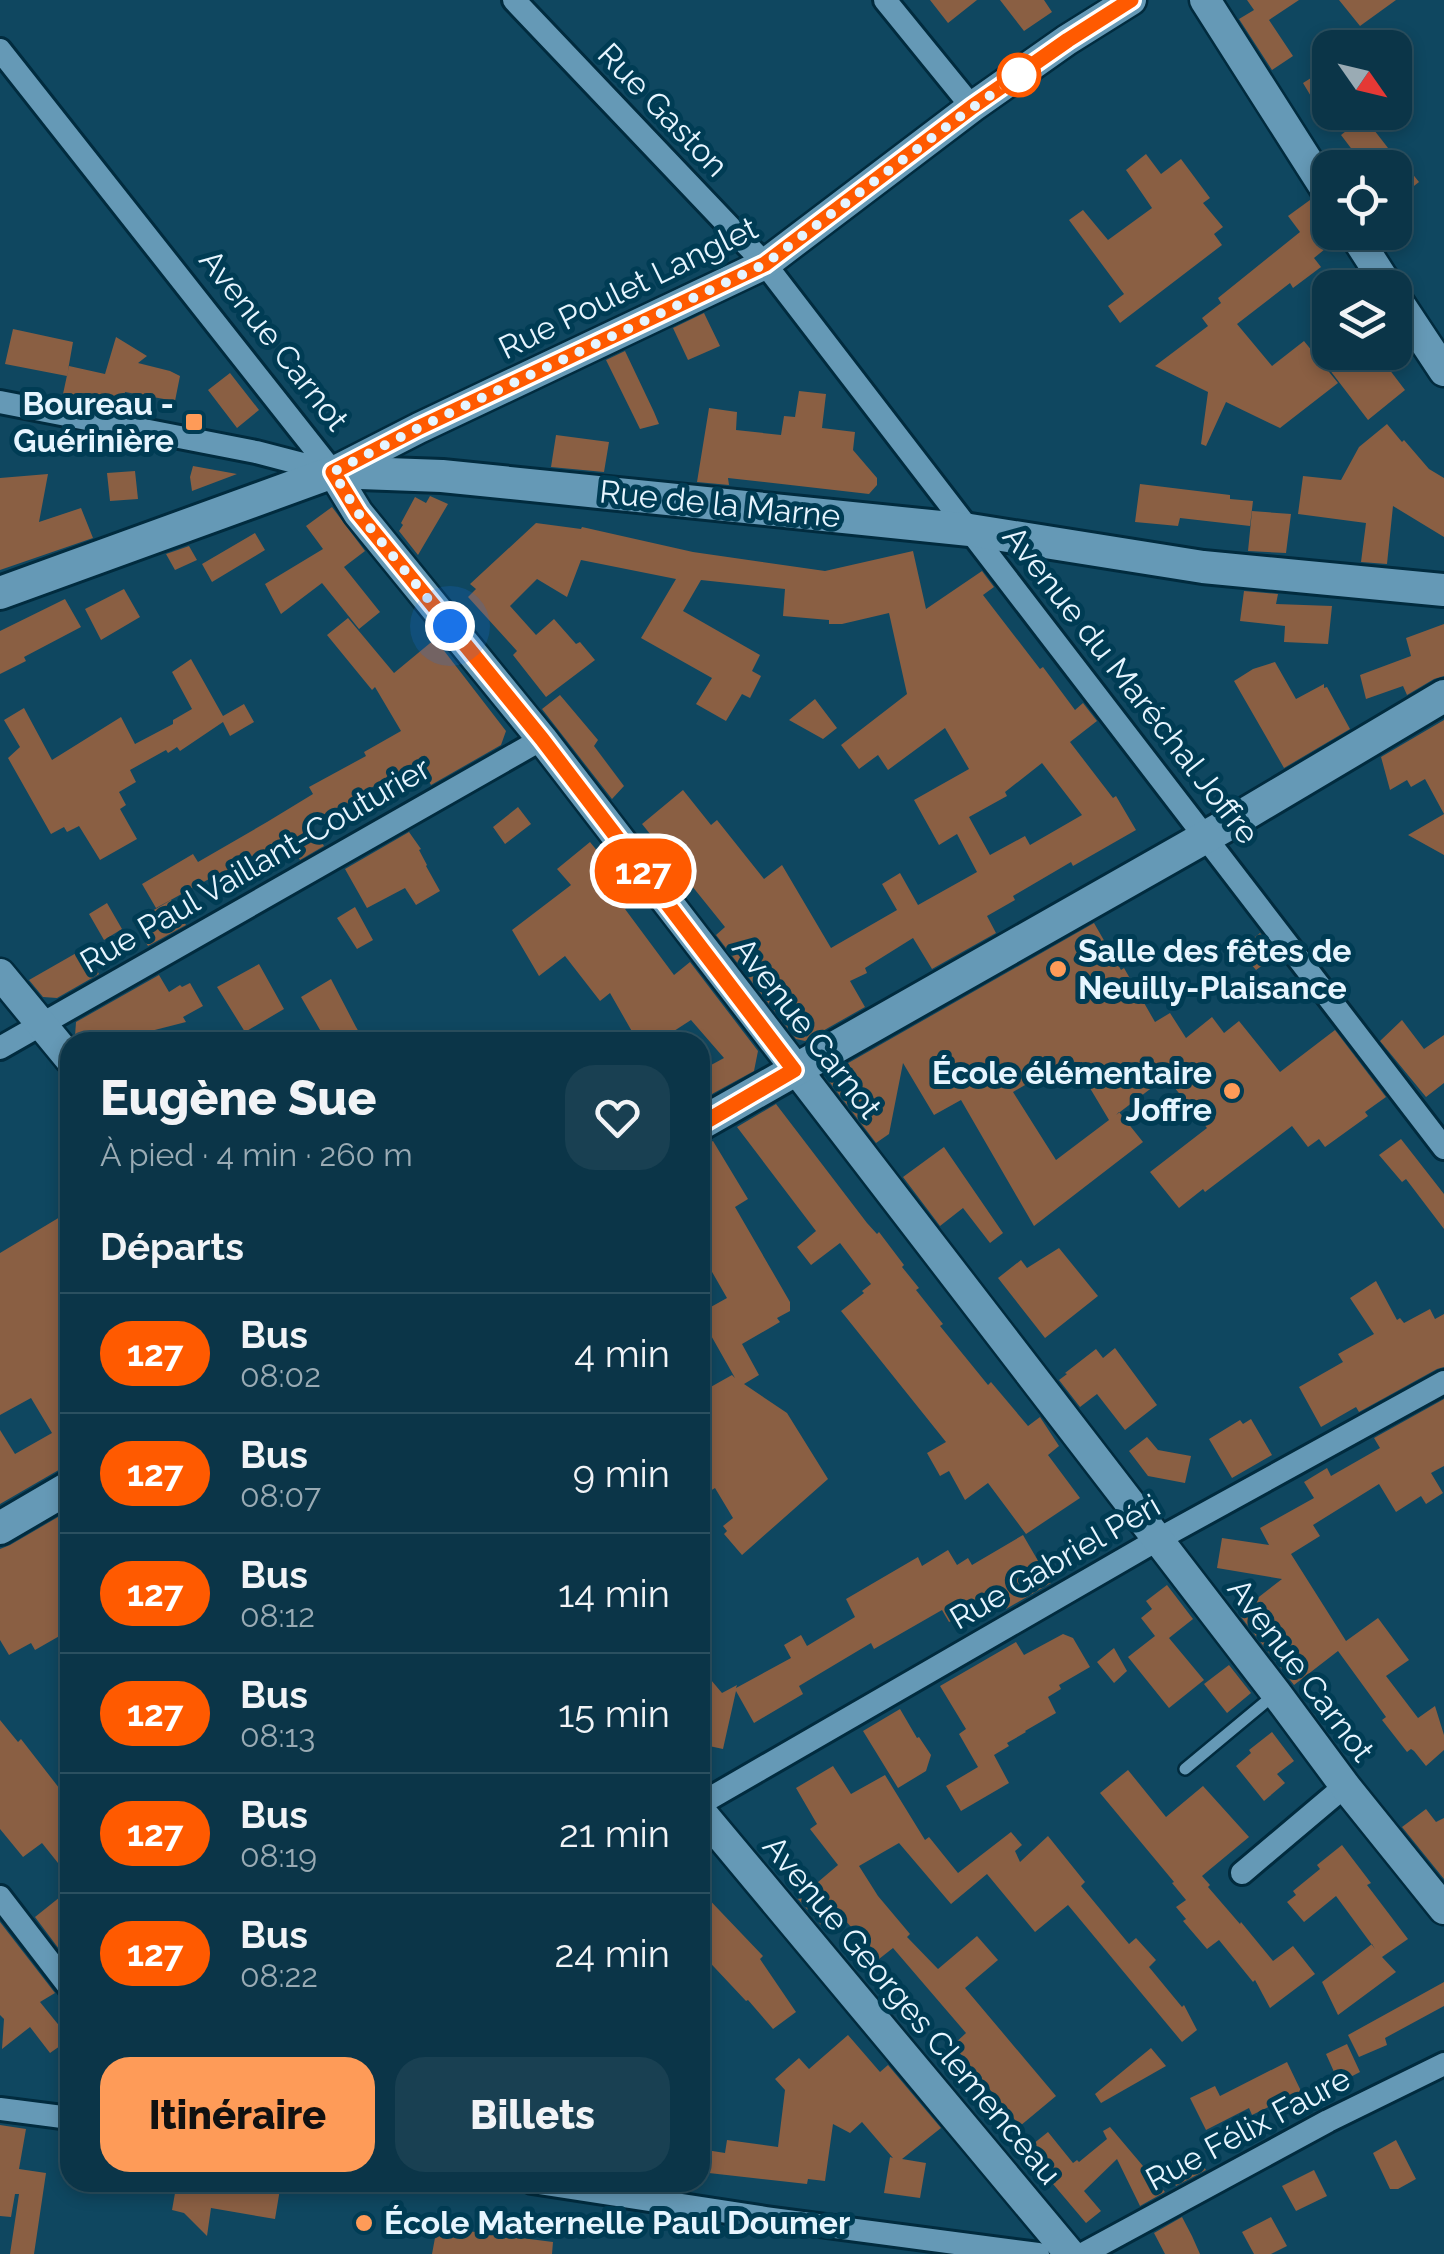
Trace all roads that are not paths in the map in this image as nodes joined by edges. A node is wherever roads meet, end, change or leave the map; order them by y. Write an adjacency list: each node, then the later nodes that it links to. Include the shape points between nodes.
1 (514, 0): 8 (street, Rue Gaston)
2 (885, 0): 6 (street)
3 (1131, 0): 6 (street, Rue Poulet Langlet)
4 (1205, 0): 7 (street)
5 (0, 50): 12 (street, Avenue Carnot)
6 (972, 107): 8 (street, Rue Poulet Langlet)
7 (1312, 168)
8 (765, 264): 12 (street, Rue Poulet Langlet); 13 (street, Avenue du Maréchal Joffre)
9 (1412, 323): 10 (street)
10 (1444, 371)
11 (0, 402): 12 (street, Rue de la Marne)
12 (333, 472): 13 (main road, Rue de la Marne, via 442,476); 15 (main road); 17 (street, Avenue Carnot, via 358,513)
13 (970, 530): 14 (main road, Rue de la Marne, via 1204,566); 18 (street, Avenue du Maréchal Joffre)
14 (1444, 590)
15 (0, 592)
16 (1444, 696): 18 (main road)
17 (542, 739): 20 (street, Rue Paul Vaillant-Couturier); 23 (street, Avenue Carnot)
18 (1206, 836): 23 (main road); 25 (street, Avenue du Maréchal Joffre)
19 (0, 974): 20 (street)
20 (40, 1025): 21 (street, Rue Paul Vaillant-Couturier); 22 (street)
21 (0, 1048)
22 (60, 1048)
23 (794, 1070): 24 (main road); 29 (street, Avenue Carnot)
24 (710, 1118)
25 (1444, 1148)
26 (1444, 1382): 29 (street, Rue Gabriel Péri)
27 (60, 1494): 28 (main road)
28 (0, 1528)
29 (1157, 1540): 30 (street, Avenue Carnot); 33 (street, Rue Gabriel Péri)
30 (1276, 1693): 31 (lane); 32 (street, Avenue Carnot)
31 (1184, 1770)
32 (1345, 1786): 35 (street); 37 (street, Avenue Carnot)
33 (710, 1798)
34 (710, 1823): 44 (street, Avenue Georges Clemenceau)
35 (1242, 1873)
36 (0, 1896): 38 (street)
37 (1444, 1909)
38 (60, 1975)
39 (1444, 2064): 45 (street, Rue Félix Faure)
40 (0, 2109): 41 (street)
41 (60, 2117)
42 (597, 2192): 43 (street)
43 (1038, 2254)
44 (1070, 2254)
45 (1083, 2254)

